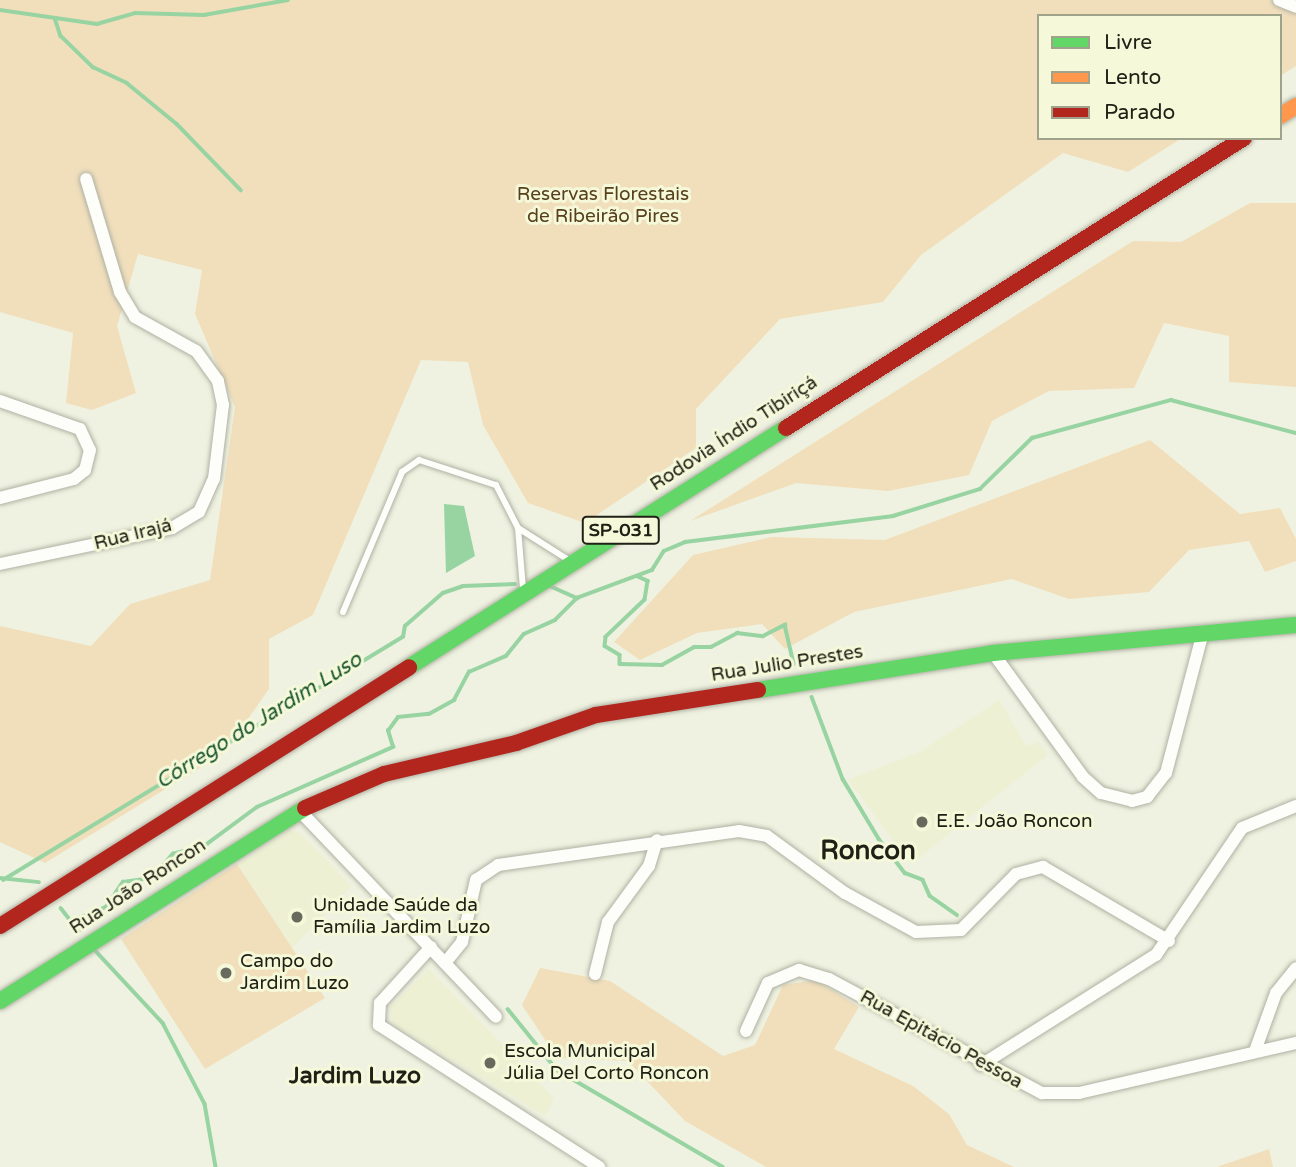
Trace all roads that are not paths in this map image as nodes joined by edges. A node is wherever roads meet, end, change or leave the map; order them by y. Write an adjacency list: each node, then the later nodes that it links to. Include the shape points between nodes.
1 (1279, 0): 2 (street)
2 (1296, 7)
3 (1241, 140): 8 (main road, Rodovia Índio Tibiriçá / SP-031)
4 (86, 179): 9 (street, Rua Irajá, via 120,292 135,317 196,351 218,381 220,450 208,498 172,528)
5 (0, 401): 6 (street, via 80,429 90,450 85,470 74,479)
6 (0, 498)
7 (518, 528): 8 (lane); 10 (lane); 11 (lane, via 504,497 485,477 428,461 408,464)
8 (571, 562): 10 (main road, Rodovia Índio Tibiriçá / SP-031)
9 (0, 564)
10 (524, 591): 18 (main road, Rodovia Índio Tibiriçá / SP-031)
11 (343, 612)
12 (1296, 624): 13 (main road, Rua Julio Prestes)
13 (1203, 632): 14 (main road, Rua Julio Prestes); 14 (street, via 1167,773 1147,797 1132,801 1101,793 1083,777)
14 (993, 653): 16 (main road, Rua Julio Prestes, via 580,718 516,743 384,774)
15 (1296, 806): 19 (street, via 1242,828)
16 (300, 811): 20 (street); 24 (main road, Rua João Roncon)
17 (657, 840): 19 (street, via 754,831 893,923 933,935 961,930 1016,874 1043,867); 21 (street, via 522,859 485,871 472,890 462,942); 23 (street, via 649,866 608,922)
18 (0, 926)
19 (1169, 941): 29 (street, via 1136,970)
20 (431, 947): 21 (street); 30 (street, via 380,1003 377,1019 384,1031 538,1122)
21 (445, 963): 25 (street)
22 (1296, 968): 28 (street, via 1276,993)
23 (595, 974)
24 (0, 1001)
25 (496, 1017)
26 (746, 1031): 29 (street, Rua Epitácio Pessoa, via 768,984 780,974 806,971)
27 (1296, 1043): 28 (street, Rua Epitácio Pessoa)
28 (1255, 1051): 29 (street, Rua Epitácio Pessoa, via 1060,1094 1021,1086)
29 (981, 1065)
30 (599, 1167)

